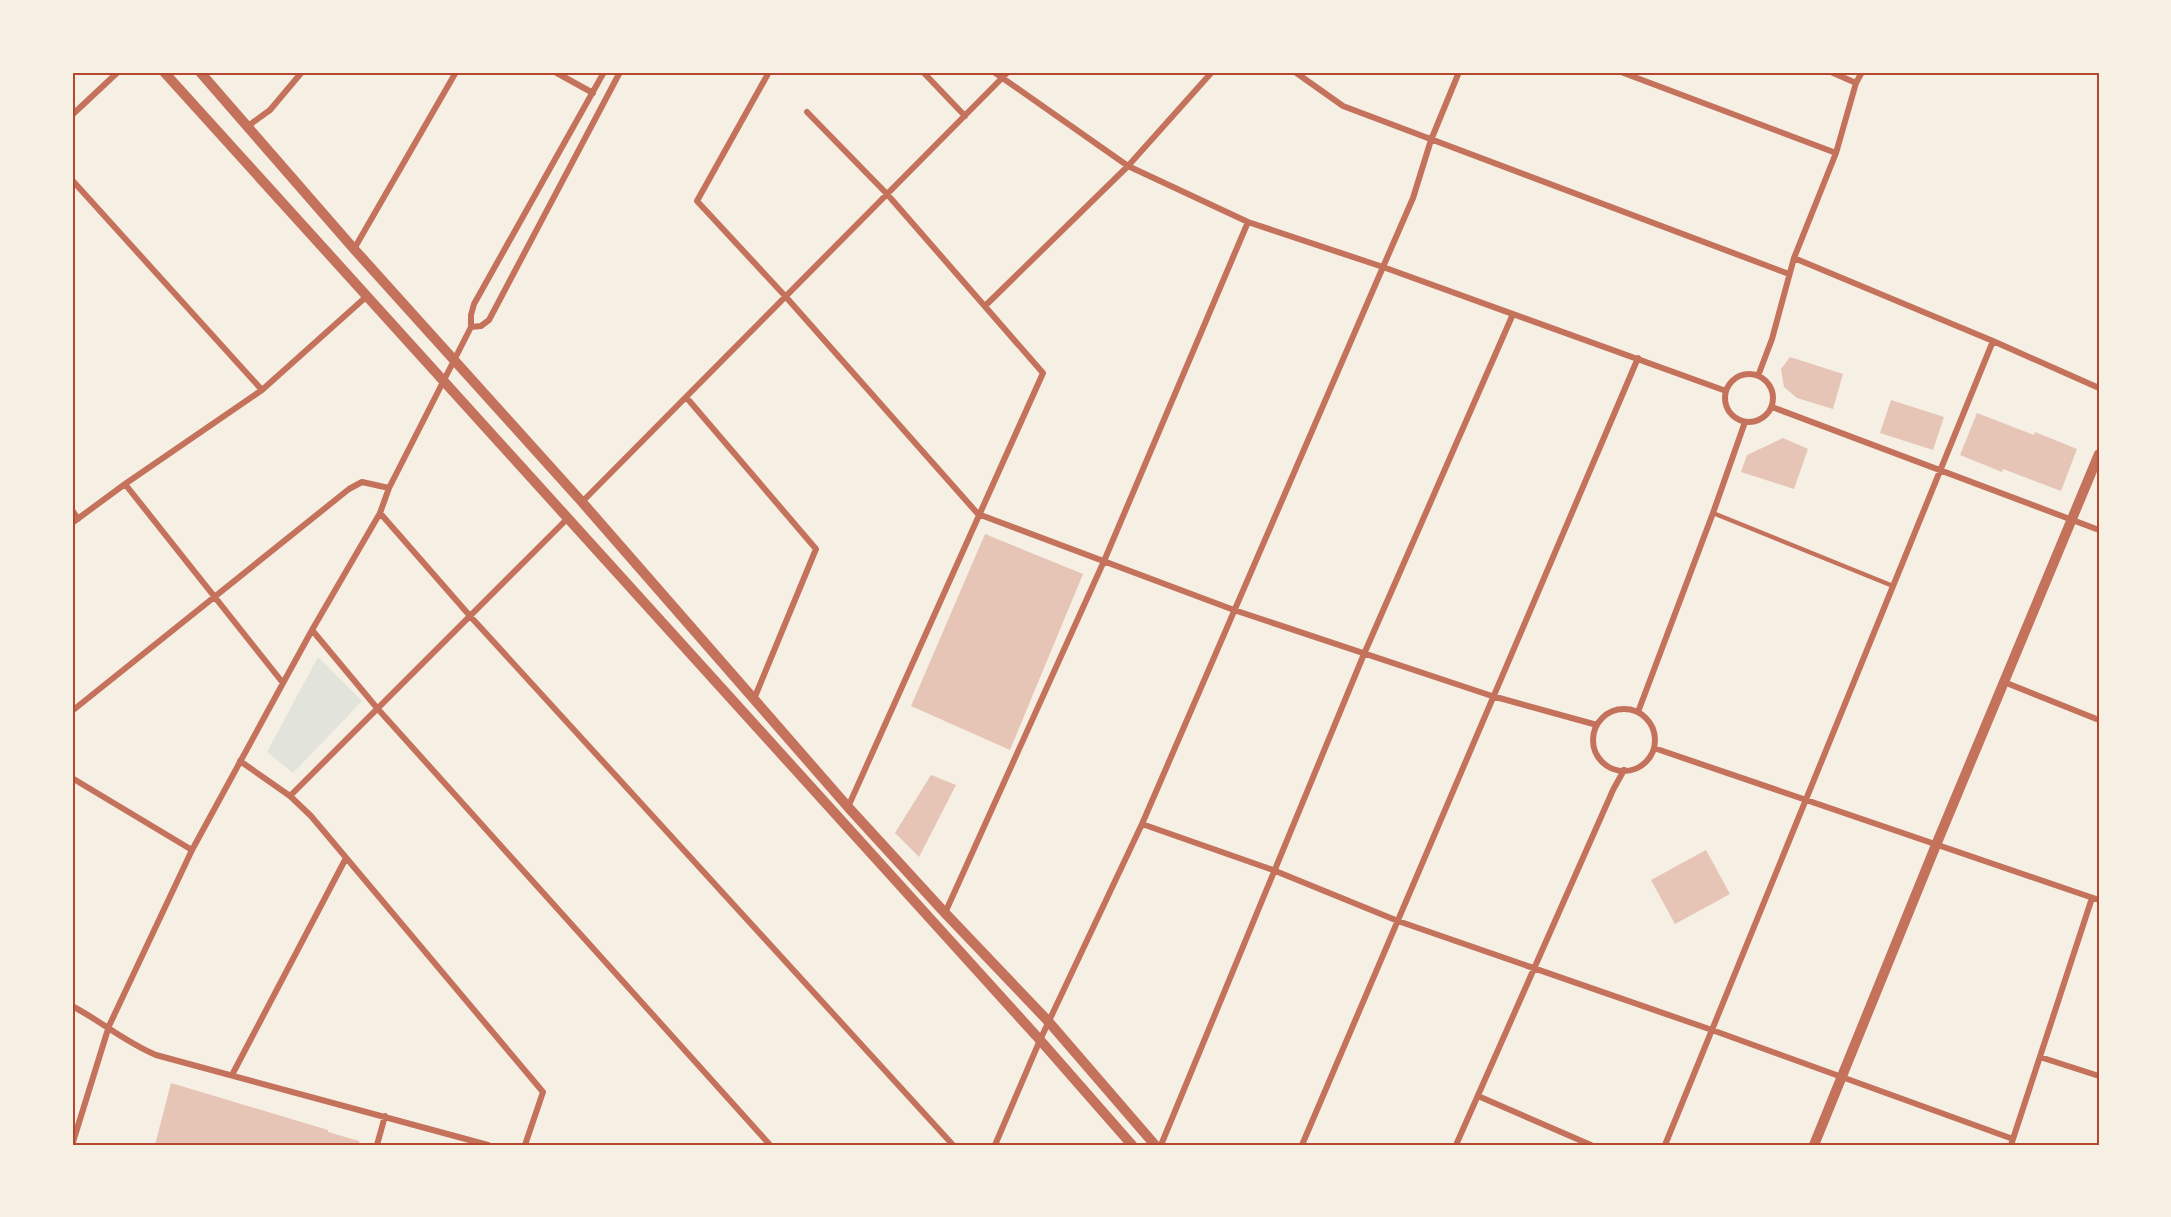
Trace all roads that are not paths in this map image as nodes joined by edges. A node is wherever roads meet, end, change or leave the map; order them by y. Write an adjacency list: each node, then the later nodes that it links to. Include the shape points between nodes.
1 (118, 72): 23 (street)
2 (164, 72): 36 (street)
3 (200, 72): 25 (street)
4 (302, 72): 25 (street, via 270,110)
5 (456, 72): 32 (street)
6 (555, 72): 21 (street)
7 (604, 72): 21 (street)
8 (620, 72): 40 (street, via 489,320)
9 (769, 72): 37 (street, via 697,201)
10 (923, 72): 24 (street)
11 (994, 72): 19 (street)
12 (1008, 72): 19 (street)
13 (1212, 72): 28 (street)
14 (1294, 72): 26 (street, via 1343,106)
15 (1459, 72): 26 (street)
16 (1621, 72): 27 (street)
17 (1831, 72): 20 (street)
18 (1862, 72): 20 (street)
19 (1002, 78): 24 (street); 28 (street)
20 (1856, 83): 27 (street)
21 (593, 93): 40 (street, via 474,304)
22 (807, 112): 30 (street)
23 (72, 115)
24 (965, 116): 30 (street)
25 (248, 126): 32 (street)
26 (1431, 140): 34 (street, via 1413,198); 35 (street)
27 (1836, 153): 33 (street)
28 (1128, 166): 31 (street); 38 (street)
29 (72, 180): 47 (street)
30 (887, 194): 37 (street); 38 (street)
31 (1248, 222): 34 (street); 65 (street)
32 (354, 249): 43 (street)
33 (1794, 258): 35 (street); 41 (street)
34 (1383, 267): 39 (street); 68 (street)
35 (1789, 274): 44 (street)
36 (367, 296): 45 (street); 47 (street)
37 (786, 297): 49 (street); 60 (street)
38 (985, 306): 60 (street, via 1043,373)
39 (1513, 314): 42 (street); 71 (street)
40 (471, 327): 43 (street)
41 (1993, 341): 46 (street); 53 (street)
42 (1638, 358): 48 (street); 74 (street)
43 (454, 360): 45 (street); 56 (street)
44 (1758, 376): 48 (street, via 1738,376); 50 (street, via 1771,388)
45 (444, 381): 55 (street); 61 (street)
46 (2099, 388)
47 (262, 390): 54 (street)
48 (1726, 391): 51 (street, via 1727,409)
49 (686, 397): 56 (street); 75 (street, via 816,549)
50 (1772, 407): 51 (street, via 1760,421); 53 (street)
51 (1745, 423): 59 (street)
52 (2099, 454): 62 (street)
53 (1940, 471): 62 (street); 66 (street)
54 (125, 484): 63 (street); 67 (street)
55 (389, 488): 58 (street); 67 (street, via 362,482 350,489)
56 (582, 502): 75 (street)
57 (72, 510): 63 (street)
58 (380, 513): 69 (street); 70 (street)
59 (1713, 513): 66 (lane); 78 (street)
60 (978, 514): 65 (street); 87 (street)
61 (567, 519): 69 (street); 101 (street)
62 (2072, 520): 64 (street); 72 (street)
63 (75, 521)
64 (2099, 530)
65 (1104, 561): 68 (street); 94 (street)
66 (1893, 586): 86 (street)
67 (215, 596): 73 (street); 77 (street)
68 (1234, 610): 71 (street); 88 (street)
69 (470, 616): 76 (street); 114 (street)
70 (312, 630): 73 (street); 76 (street)
71 (1364, 654): 74 (street); 92 (street)
72 (2004, 682): 79 (street); 89 (street)
73 (283, 683): 82 (street)
74 (1492, 696): 80 (street); 95 (street)
75 (753, 699): 87 (street)
76 (377, 708): 85 (street); 113 (street)
77 (72, 711)
78 (1638, 712): 80 (street, via 1619,709); 81 (street, via 1651,724)
79 (2099, 720)
80 (1597, 725): 83 (street, via 1594,746 1598,755 1614,769)
81 (1654, 748): 83 (street, via 1642,765); 86 (street)
82 (240, 761): 85 (street); 90 (street)
83 (1624, 770): 96 (street)
84 (72, 778): 90 (street)
85 (290, 796): 91 (street)
86 (1805, 801): 89 (street); 100 (street)
87 (848, 807): 94 (street)
88 (1142, 824): 92 (street); 98 (street)
89 (1936, 845): 93 (street); 104 (street)
90 (192, 850): 99 (street)
91 (346, 858): 103 (street); 112 (street, via 543,1092)
92 (1273, 870): 95 (street); 118 (street)
93 (2096, 899): 102 (street)
94 (945, 913): 98 (street)
95 (1398, 921): 96 (street); 119 (street)
96 (1534, 969): 100 (street); 106 (street)
97 (72, 1006): 99 (street)
98 (1048, 1021): 101 (street); 117 (street)
99 (108, 1026): 103 (street, via 156,1056); 109 (street)
100 (1712, 1030): 104 (street); 122 (street)
101 (1040, 1040): 115 (street); 116 (street)
102 (2040, 1057): 105 (street); 108 (street)
103 (232, 1075): 107 (street)
104 (1841, 1076): 108 (street); 123 (street)
105 (2099, 1076)
106 (1478, 1096): 120 (street); 121 (street)
107 (385, 1116): 110 (street); 111 (street)
108 (2012, 1142)
109 (72, 1145)
110 (377, 1145)
111 (488, 1145)
112 (525, 1145)
113 (770, 1145)
114 (953, 1145)
115 (995, 1145)
116 (1132, 1145)
117 (1155, 1145)
118 (1161, 1145)
119 (1302, 1145)
120 (1456, 1145)
121 (1591, 1145)
122 (1665, 1145)
123 (1814, 1145)

